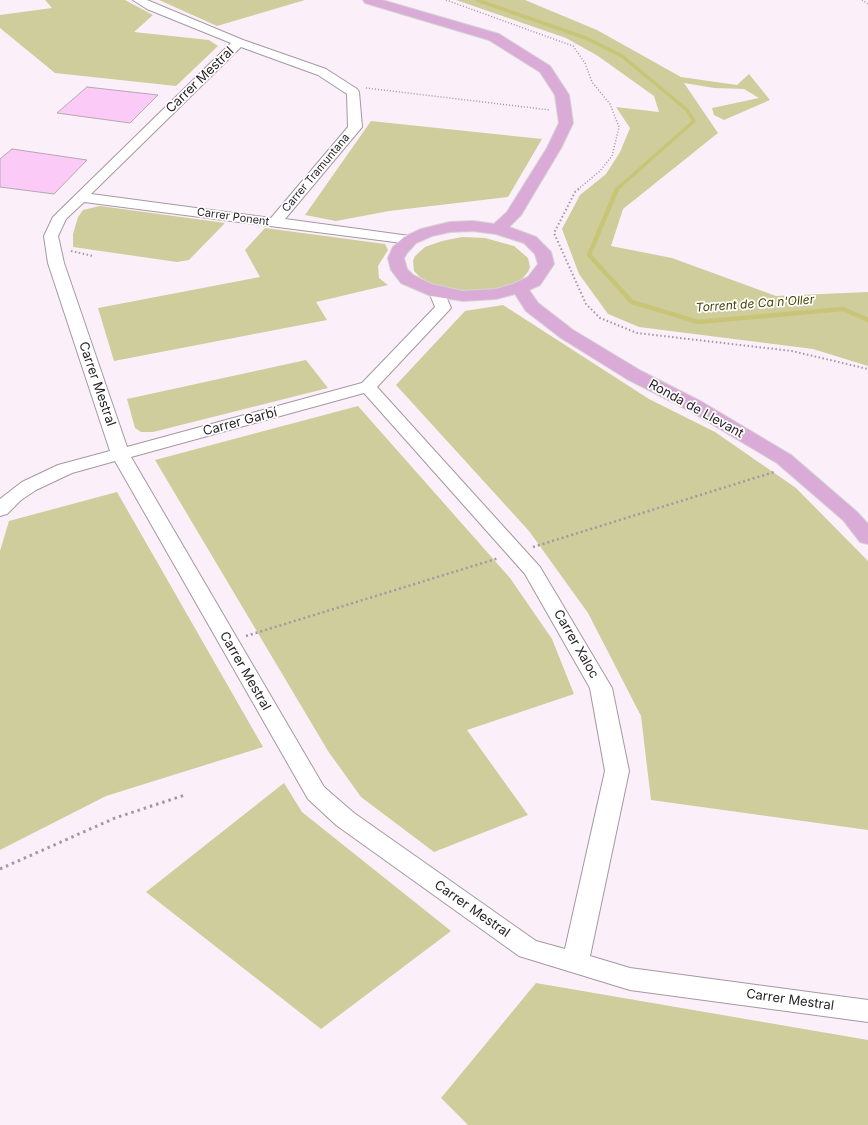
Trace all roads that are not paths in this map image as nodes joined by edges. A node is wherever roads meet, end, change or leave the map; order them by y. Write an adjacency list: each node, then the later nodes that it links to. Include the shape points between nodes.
1 (139, 0): 3 (street, Carrer Tramuntana)
2 (369, 0): 6 (main road, via 494,37 545,69 562,95 566,123 554,148 513,215)
3 (239, 42): 4 (street, Carrer Mestral); 5 (street, Carrer Tramuntana, via 322,72 354,92 355,127)
4 (80, 197): 5 (street, Carrer Ponent); 11 (street, Carrer Mestral, via 60,217 50,236 56,263)
5 (275, 222): 7 (street, Carrer Ponent)
6 (498, 229): 7 (main road, via 450,227 427,232); 8 (main road, via 530,240 543,252 546,264 534,281)
7 (410, 240): 9 (main road, via 396,258 399,270 407,279)
8 (519, 288): 9 (main road, via 496,294 463,296); 13 (main road, Ronda de Llevant, via 532,307 567,334 634,375 695,406 784,459 850,516)
9 (437, 292): 10 (street, via 443,308)
10 (368, 387): 11 (street, Carrer Garbí); 14 (street, Carrer Xaloc, via 533,571 601,688 617,771)
11 (120, 454): 12 (street, Carrer Garbí, via 45,477 14,496); 14 (street, Carrer Mestral, via 316,793 345,820 528,949)
12 (0, 510)
13 (868, 537)
14 (576, 963): 15 (street, Carrer Mestral, via 630,979)
15 (868, 1011)

